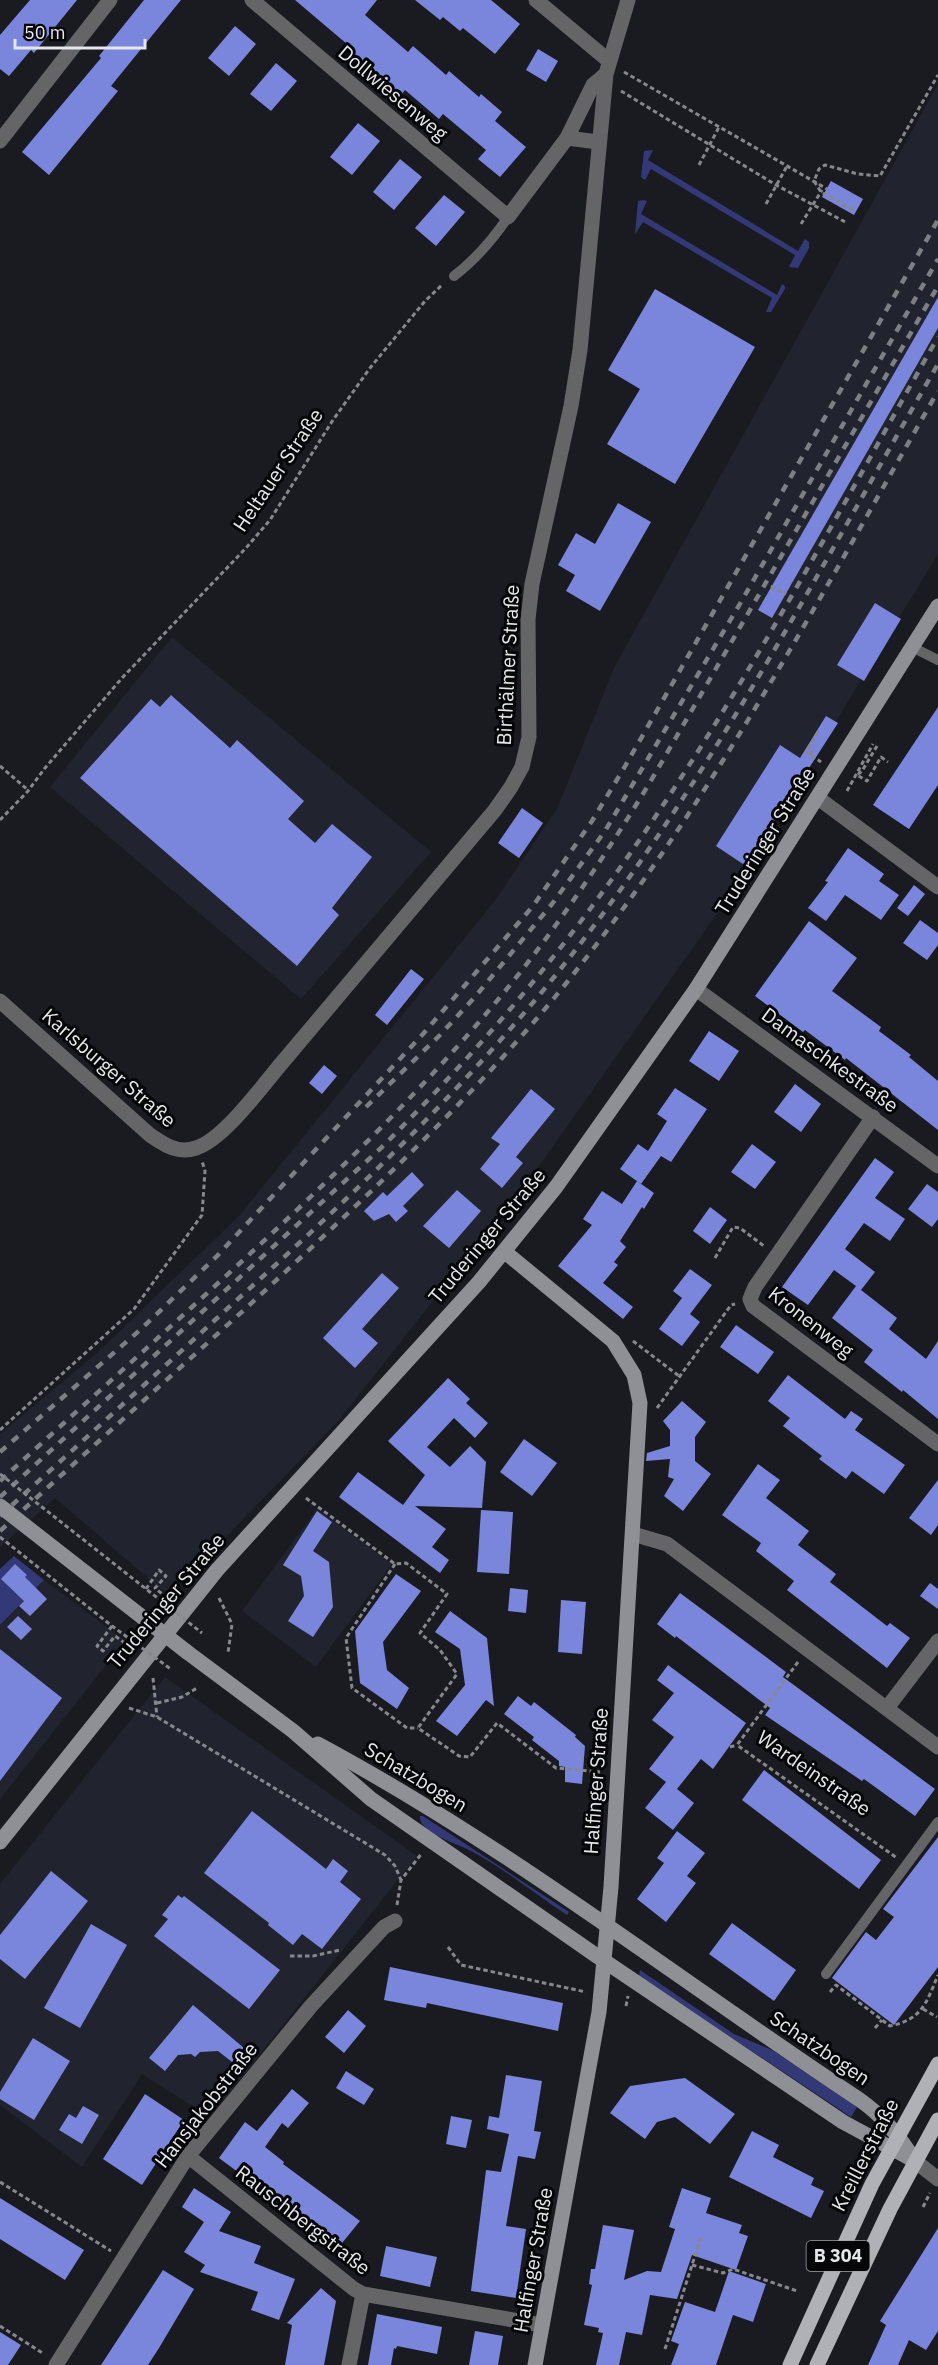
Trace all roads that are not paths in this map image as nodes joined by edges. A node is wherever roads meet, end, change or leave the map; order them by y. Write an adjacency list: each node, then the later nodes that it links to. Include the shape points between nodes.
1 (252, 0): 9 (street, Dollwiesenweg)
2 (536, 0): 5 (street)
3 (628, 0): 5 (street, Birthälmer Straße)
4 (109, 1): 7 (street)
5 (611, 68): 6 (street, Birthälmer Straße, via 593,85); 8 (street, Birthälmer Straße)
6 (567, 138): 8 (street); 9 (street, Birthälmer Straße)
7 (0, 141)
8 (598, 142): 19 (street, Birthälmer Straße, via 580,350 532,584 528,619 529,737 522,767 495,810 342,993 226,1127)
9 (508, 217): 10 (lane)
10 (454, 276)
11 (938, 606): 12 (street, Truderinger Straße)
12 (912, 648): 13 (lane); 14 (street, Truderinger Straße)
13 (938, 660)
14 (818, 798): 15 (street); 16 (street, Truderinger Straße)
15 (938, 887)
16 (696, 989): 18 (street, Damaschkestraße); 21 (street, Truderinger Straße, via 592,1138)
17 (0, 1000): 19 (street, Karlsburger Straße, via 150,1135 180,1150)
18 (873, 1117): 20 (street, Damaschkestraße); 22 (street, Kronenweg, via 754,1287 750,1299 753,1306)
19 (198, 1147)
20 (938, 1166)
21 (505, 1252): 24 (street, Halfinger Straße, via 613,1341 634,1375 640,1417); 30 (street, Truderinger Straße, via 217,1570)
22 (938, 1444)
23 (0, 1506): 27 (street, Schatzbogen, bridge)
24 (633, 1534): 26 (street, via 667,1544); 32 (street, Halfinger Straße)
25 (938, 1641): 26 (street)
26 (887, 1708): 28 (street)
27 (293, 1731): 32 (street, Schatzbogen, via 469,1833); 33 (street, Schatzbogen, via 371,1799)
28 (938, 1747)
29 (938, 1822): 34 (lane)
30 (0, 1842)
31 (395, 1921): 39 (street, Hansjakobstraße, via 384,1927 312,2006)
32 (607, 1927): 33 (street, Halfinger Straße); 37 (street, Schatzbogen, via 860,2100)
33 (603, 1960): 38 (street, Schatzbogen, via 843,2122); 43 (street, Halfinger Straße, via 595,2038)
34 (826, 1974)
35 (938, 2064): 37 (main road, Kreillerstraße / B 304)
36 (938, 2120): 40 (main road, B 304)
37 (898, 2134): 38 (main road, Kreillerstraße / B 304); 40 (street, Schatzbogen)
38 (890, 2149): 40 (street, Schatzbogen); 47 (main road, Kreillerstraße / B 304)
39 (188, 2156): 42 (street, Rauschbergstraße); 44 (street, Hansjakobstraße)
40 (915, 2161): 41 (street); 48 (main road, B 304)
41 (938, 2179)
42 (363, 2294): 43 (street, Rauschbergstraße); 45 (street)
43 (542, 2325): 46 (street, Halfinger Straße)
44 (57, 2364)
45 (349, 2365)
46 (535, 2365)
47 (790, 2365)
48 (817, 2365)

